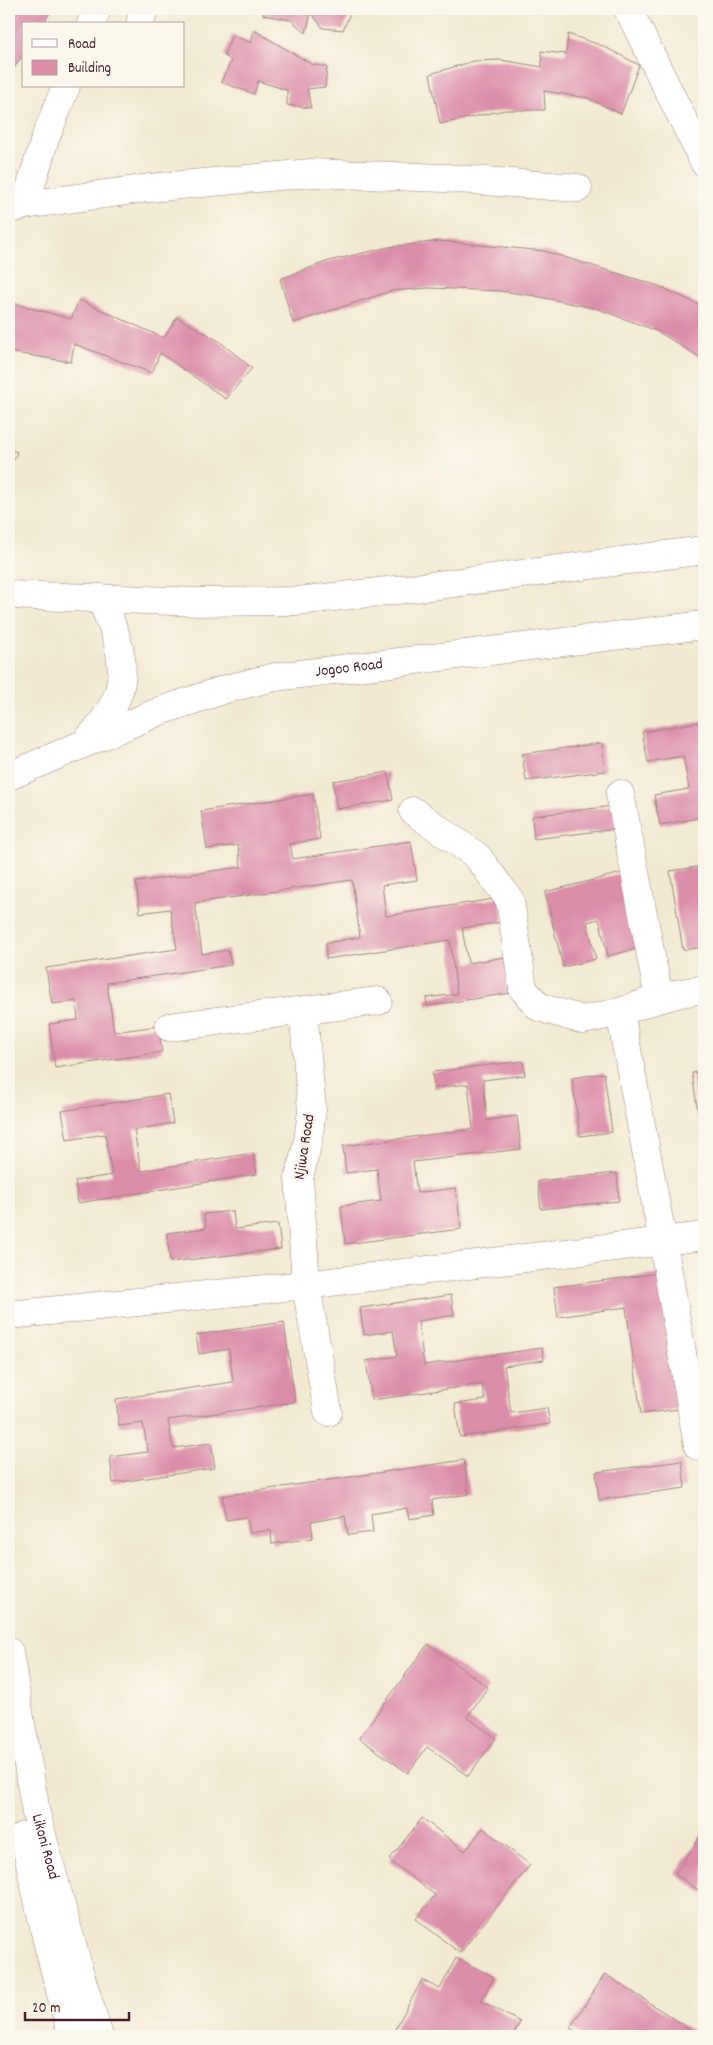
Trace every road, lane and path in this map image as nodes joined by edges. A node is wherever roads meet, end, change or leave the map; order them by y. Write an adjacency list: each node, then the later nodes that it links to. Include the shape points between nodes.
1 (97, 9): 4 (street)
2 (144, 9): 5 (street)
3 (628, 9): 7 (street)
4 (92, 22)
5 (141, 22)
6 (65, 88): 9 (street)
7 (704, 162)
8 (578, 188): 9 (street, via 445,178 310,173 149,188)
9 (17, 208)
10 (704, 550): 12 (street, via 298,600 200,602)
11 (9, 595): 12 (street)
12 (100, 598): 14 (street, via 121,654 122,676 118,695 105,719)
13 (704, 625): 14 (street, Jogoo Road, via 274,677 179,705)
14 (86, 742): 15 (street, Jogoo Road)
15 (9, 776)
16 (620, 794): 19 (street)
17 (413, 811): 22 (street, via 477,856 510,900 523,989 539,1007 582,1020)
18 (704, 990): 19 (street)
19 (659, 998): 22 (street)
20 (378, 1001): 21 (street)
21 (302, 1011): 23 (street); 26 (street, Njiwa Road, via 312,1110 299,1178)
22 (620, 1012): 25 (street)
23 (169, 1028)
24 (704, 1236): 25 (street)
25 (663, 1242): 26 (street); 29 (street)
26 (306, 1284): 27 (street); 28 (street, Njiwa Road)
27 (9, 1315)
28 (328, 1412)
29 (698, 1446)
30 (9, 1652): 33 (street, Likoni Road, via 36,1813)
31 (9, 1760): 32 (street, Likoni Road, via 47,1941)
32 (72, 2036)
33 (99, 2036)

